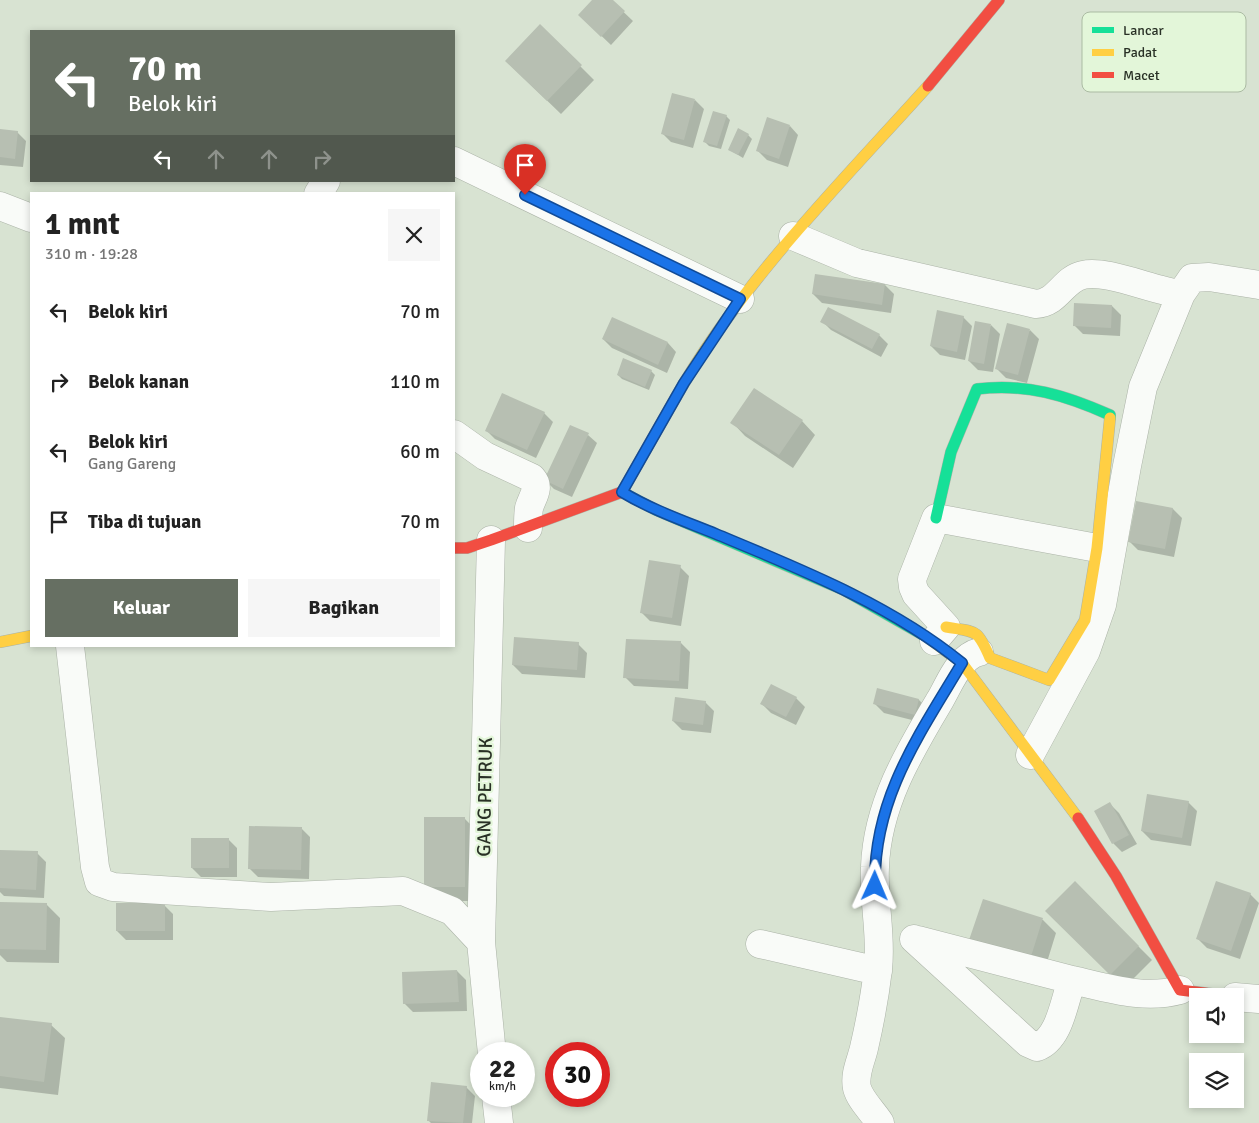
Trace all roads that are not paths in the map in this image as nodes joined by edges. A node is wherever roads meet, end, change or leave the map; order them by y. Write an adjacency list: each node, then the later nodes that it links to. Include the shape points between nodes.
1 (999, 0): 5 (street, via 932,81)
2 (455, 161): 8 (street)
3 (0, 206): 4 (street)
4 (30, 218)
5 (793, 236): 7 (street, via 857,263 1036,304 1051,300 1074,278 1085,274 1099,274); 8 (street)
6 (1259, 284): 7 (street, via 1209,277 1192,278)
7 (1181, 294): 22 (street, via 1143,387 1102,605 1086,651)
8 (740, 299): 10 (street, via 684,383)
9 (455, 435): 12 (street, via 485,456 532,478 536,483 529,508)
10 (622, 492): 12 (street); 16 (street)
11 (936, 518): 15 (street); 15 (street, via 951,452 977,389 1007,386 1041,392 1084,403 1110,415); 16 (street, via 912,579 912,587)
12 (528, 528): 13 (street)
13 (491, 540): 14 (street, via 467,548); 25 (street, GANG PETRUK)
14 (455, 548)
15 (1097, 548): 20 (street, via 1085,620 1049,680 990,658)
16 (940, 634): 20 (street, via 976,632); 21 (street)
17 (30, 636): 18 (street)
18 (0, 642)
19 (70, 647): 25 (street, via 99,882 113,888 271,897 403,891 452,911)
20 (988, 652): 21 (street, via 970,654)
21 (962, 663): 22 (street); 23 (street, via 899,774 884,809 875,867)
22 (1030, 755): 29 (street, via 1094,840)
23 (878, 928): 24 (street); 27 (street)
24 (914, 939): 28 (street); 28 (street, via 1028,1043 1037,1047 1046,1044 1053,1034)
25 (481, 942): 33 (street, GANG PETRUK)
26 (760, 944): 27 (street)
27 (878, 971): 36 (street, via 864,1049 857,1068 857,1089)
28 (1072, 980): 29 (street, via 1128,992 1165,994)
29 (1180, 990): 30 (street)
30 (1189, 991)
31 (1244, 998): 32 (street)
32 (1259, 1000)
33 (491, 1042)
34 (497, 1107): 35 (street)
35 (499, 1123)
36 (880, 1123)

